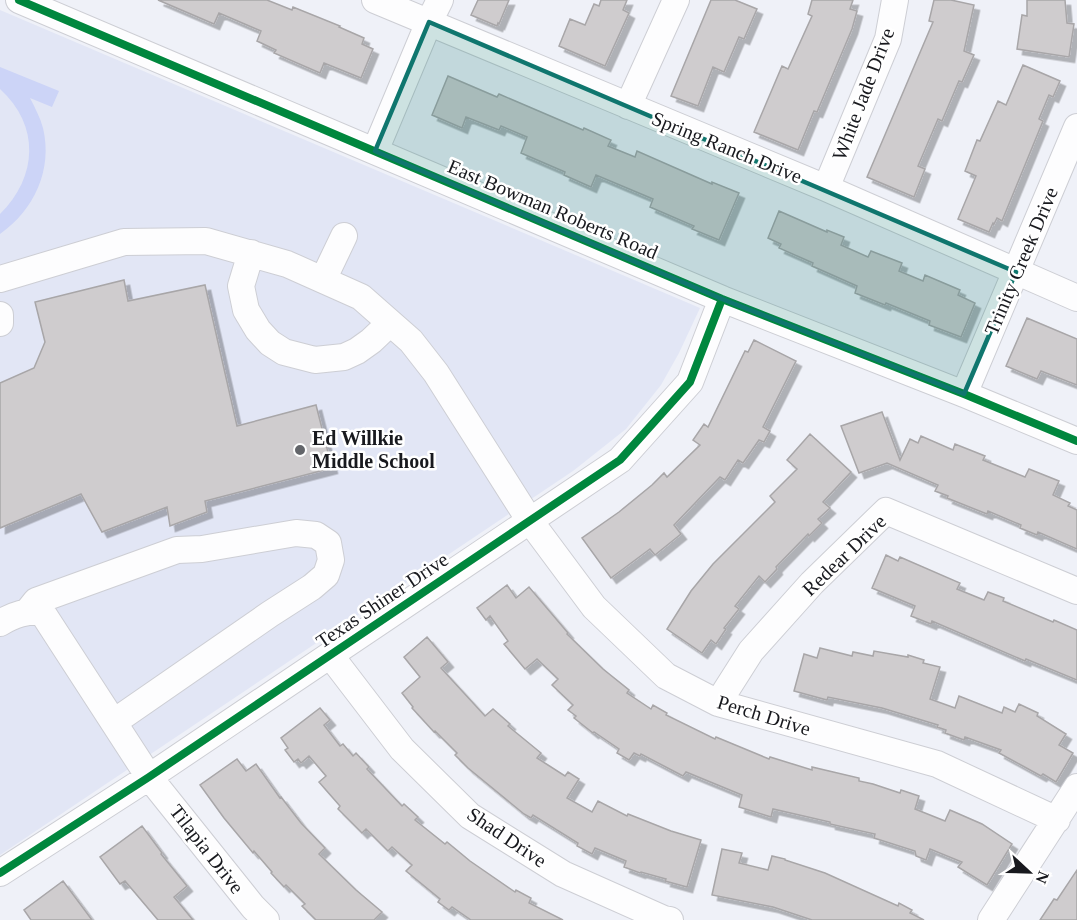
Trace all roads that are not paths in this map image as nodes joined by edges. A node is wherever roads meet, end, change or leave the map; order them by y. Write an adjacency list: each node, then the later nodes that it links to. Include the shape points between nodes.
1 (19, 0): 8 (street, East Bowman Roberts Road)
2 (375, 0): 5 (street, Spring Ranch Drive)
3 (676, 0): 6 (street)
4 (895, 0): 9 (street, White Jade Drive, via 888,39)
5 (434, 11): 6 (street, Spring Ranch Drive); 8 (street)
6 (628, 106): 9 (street, Spring Ranch Drive)
7 (1077, 127): 12 (street, Trinity Creek Drive)
8 (375, 151): 16 (street, East Bowman Roberts Road)
9 (826, 188): 12 (street, Spring Ranch Drive)
10 (344, 236): 13 (street)
11 (251, 253): 13 (street, Perch Drive); 14 (street, Perch Drive, via 206,241 124,242); 19 (street, via 240,286 246,310 258,330 284,352 315,360 344,357 371,341)
12 (1016, 272): 15 (street, Spring Ranch Drive); 20 (street, Trinity Creek Drive)
13 (323, 280): 19 (street, Perch Drive, via 361,297)
14 (3, 284)
15 (1077, 298)
16 (722, 299): 20 (street, East Bowman Roberts Road); 22 (street, Texas Shiner Drive, via 690,382 620,460)
17 (0, 315): 18 (street)
18 (0, 323)
19 (390, 323): 22 (street, Perch Drive, via 411,341 436,373)
20 (964, 394): 21 (street, East Bowman Roberts Road)
21 (1077, 441)
22 (530, 521): 28 (street, Texas Shiner Drive); 29 (street, Perch Drive, via 594,607 666,676)
23 (97, 579): 25 (street, via 36,601); 27 (street, via 68,601); 30 (street, via 177,550 296,533 316,535 328,543 331,560 326,575 312,587)
24 (1077, 591): 29 (street, Redear Drive, via 886,511 751,651)
25 (28, 611): 26 (street); 27 (street, Tilapia Drive, via 42,612)
26 (0, 623)
27 (60, 638): 30 (street, Tilapia Drive)
28 (330, 655): 31 (street, Texas Shiner Drive); 36 (street, Shad Drive, via 402,749 470,816 563,874)
29 (718, 703): 33 (street, Perch Drive, via 937,764)
30 (114, 722): 31 (street, Tilapia Drive)
31 (149, 777): 34 (street, Texas Shiner Drive); 35 (street, Tilapia Drive)
32 (1077, 787): 33 (street)
33 (1057, 820): 37 (street)
34 (0, 873)
35 (266, 920)
36 (670, 920)
37 (991, 920)

